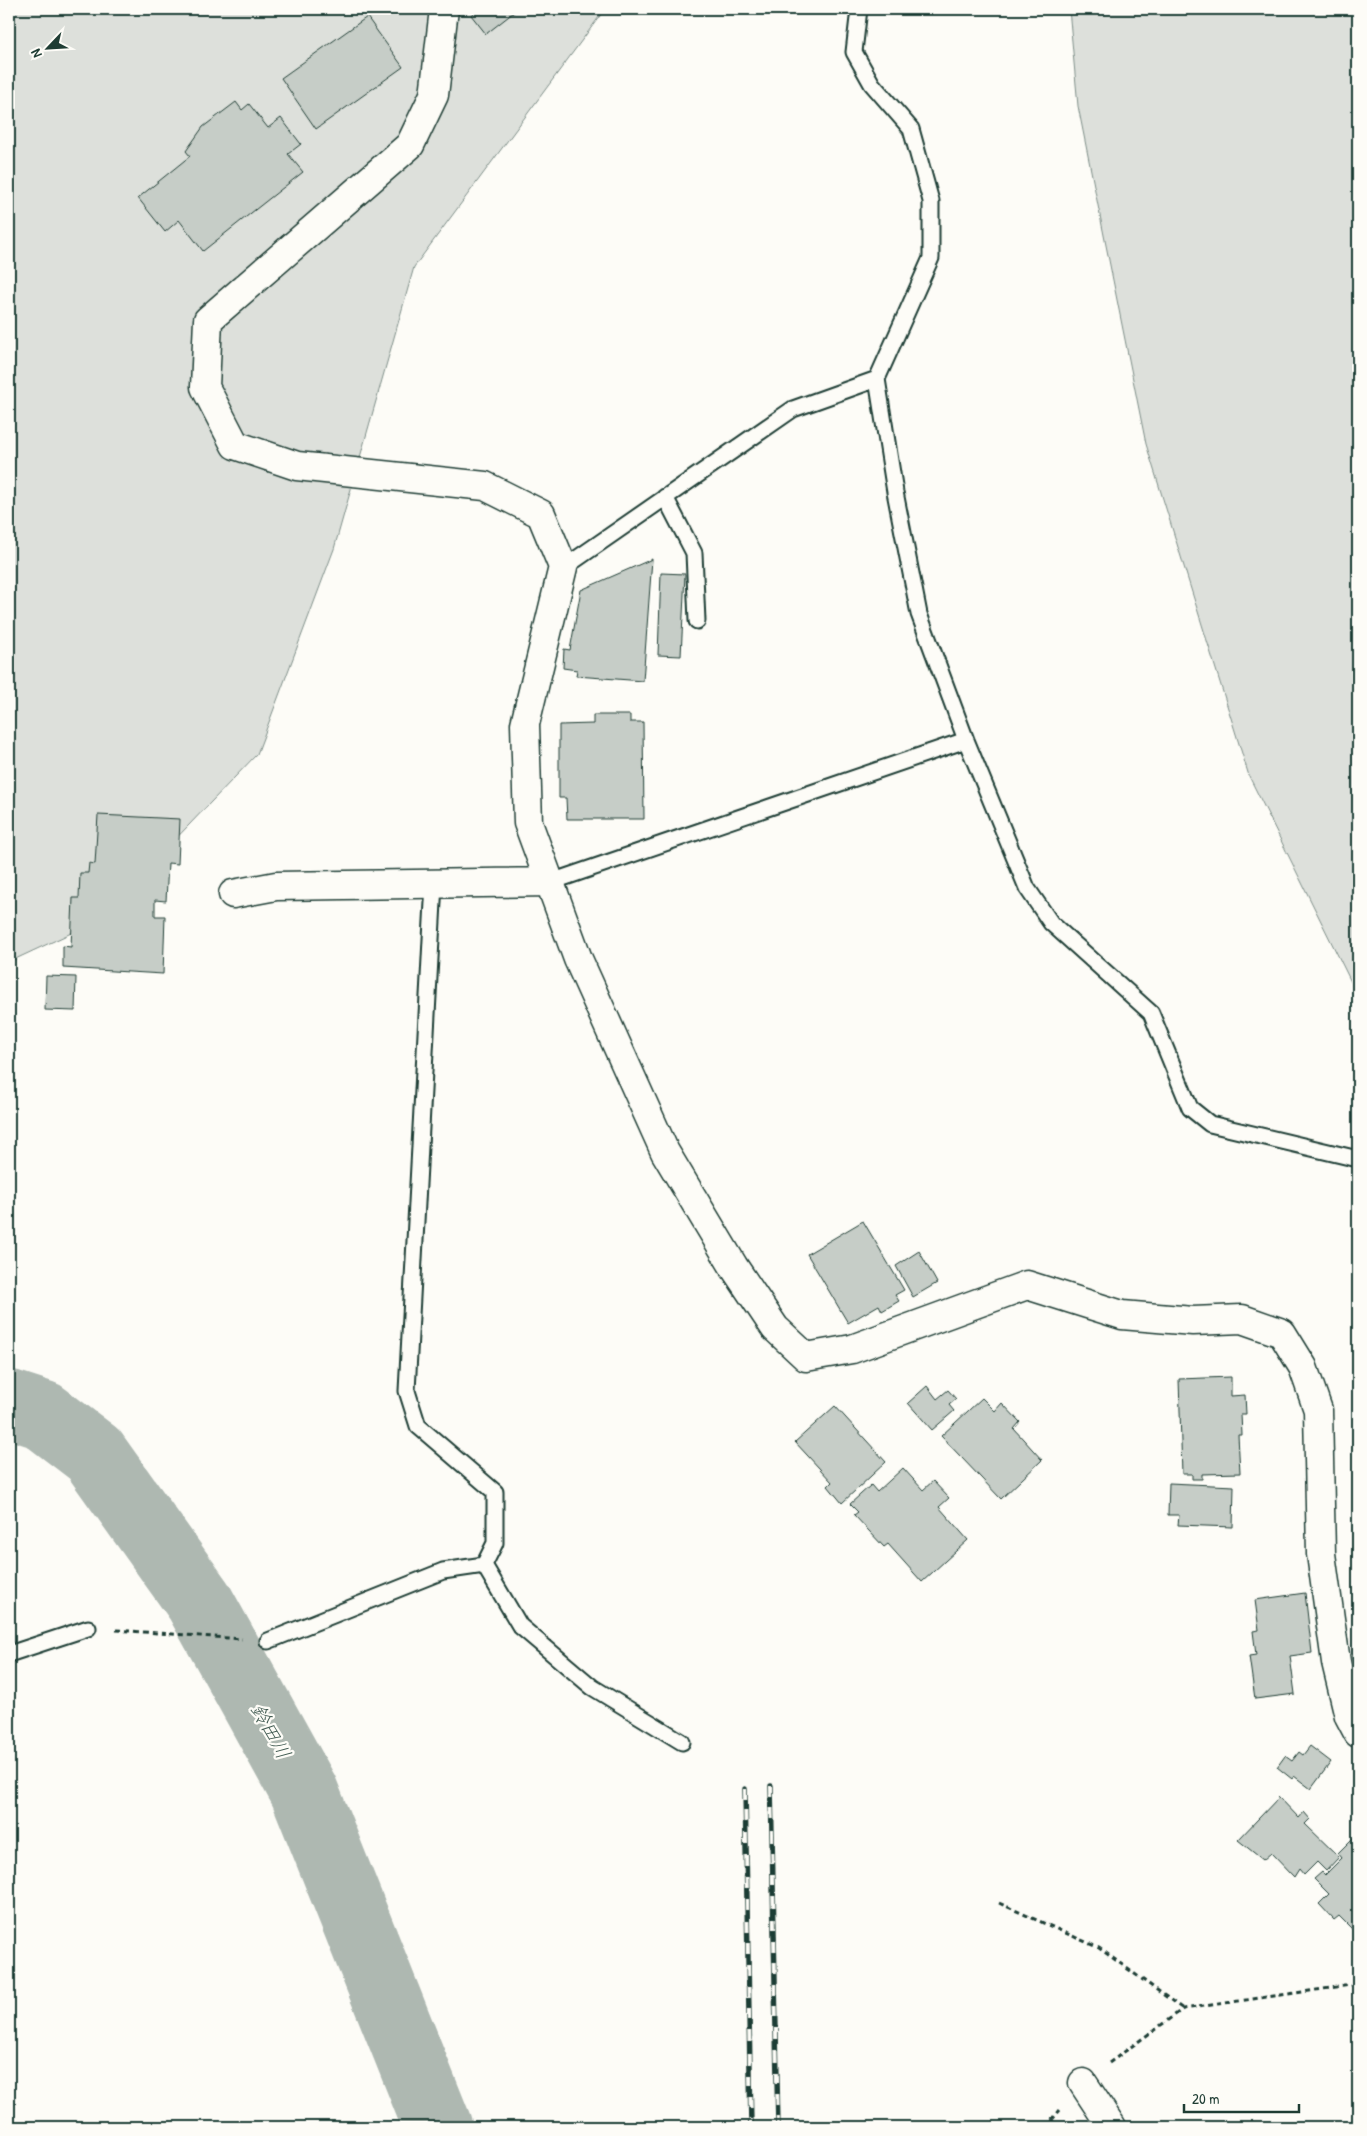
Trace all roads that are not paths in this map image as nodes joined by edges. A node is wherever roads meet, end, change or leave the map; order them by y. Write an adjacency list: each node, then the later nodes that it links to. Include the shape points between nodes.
1 (444, 9): 5 (street, via 434,95 410,145 208,320 205,387 234,445 297,466 485,486 541,514)
2 (859, 9): 3 (lane, via 854,52 872,84 911,129 931,201 931,258)
3 (877, 379): 4 (lane, via 793,409); 7 (lane, via 919,614)
4 (665, 497): 5 (lane); 6 (lane, via 694,553)
5 (562, 569): 8 (street, via 525,724 528,823)
6 (697, 621)
7 (966, 740): 8 (lane); 11 (lane, via 1027,888 1051,922 1151,1014 1190,1108 1210,1124)
8 (551, 882): 9 (street); 16 (street, via 578,959 666,1152 775,1328 806,1357 852,1349 1027,1285 1122,1315 1193,1321 1242,1319 1282,1333 1303,1367 1318,1410 1321,1554 1336,1662 1349,1716)
9 (434, 883): 10 (street, via 276,886); 12 (lane, via 407,1391 418,1426 495,1492 495,1543)
10 (233, 894)
11 (1358, 1159)
12 (484, 1566): 14 (lane, via 443,1571); 17 (lane, via 520,1626 592,1687)
13 (88, 1628): 15 (lane)
14 (268, 1641)
15 (9, 1654)
16 (1358, 1733)
17 (682, 1742)
18 (1083, 2083): 19 (street)
19 (1112, 2127)

